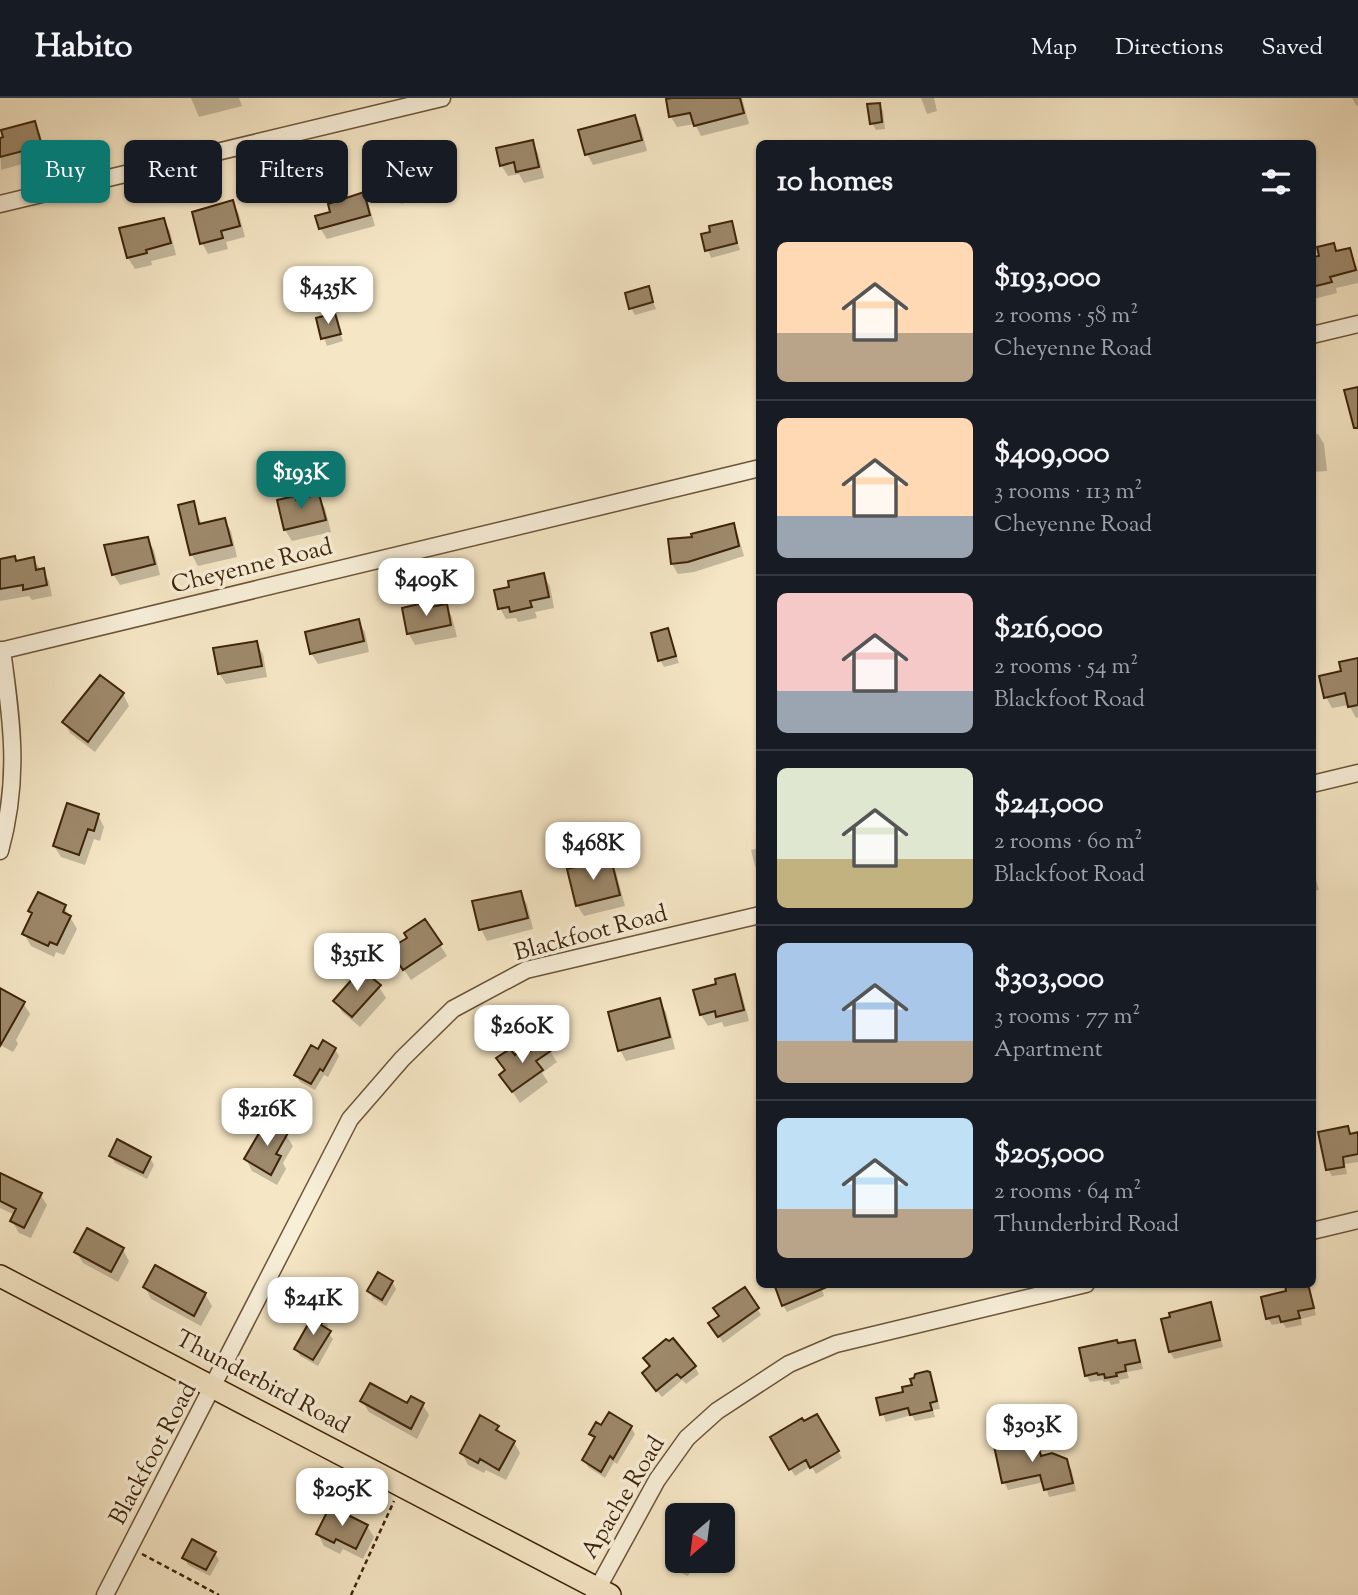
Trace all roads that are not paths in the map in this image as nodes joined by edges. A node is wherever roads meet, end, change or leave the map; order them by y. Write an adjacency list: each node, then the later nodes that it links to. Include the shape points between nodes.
1 (442, 98): 2 (street)
2 (0, 204)
3 (1358, 324): 4 (street)
4 (1316, 334)
5 (756, 469): 6 (street, Cheyenne Road)
6 (1, 651): 9 (street, via 13,728 12,780)
7 (1358, 773): 8 (street)
8 (1316, 783)
9 (0, 851)
10 (756, 916): 15 (street, Blackfoot Road, via 526,970 453,1009 351,1119)
11 (1358, 1220): 12 (street)
12 (1316, 1230)
13 (0, 1276): 15 (main road, Thunderbird Road)
14 (1069, 1288): 16 (street, Apache Road, via 836,1344 789,1364 717,1411 687,1438 657,1479)
15 (214, 1388): 16 (main road, Thunderbird Road); 17 (street, Blackfoot Road)
16 (600, 1593)
17 (105, 1595)

